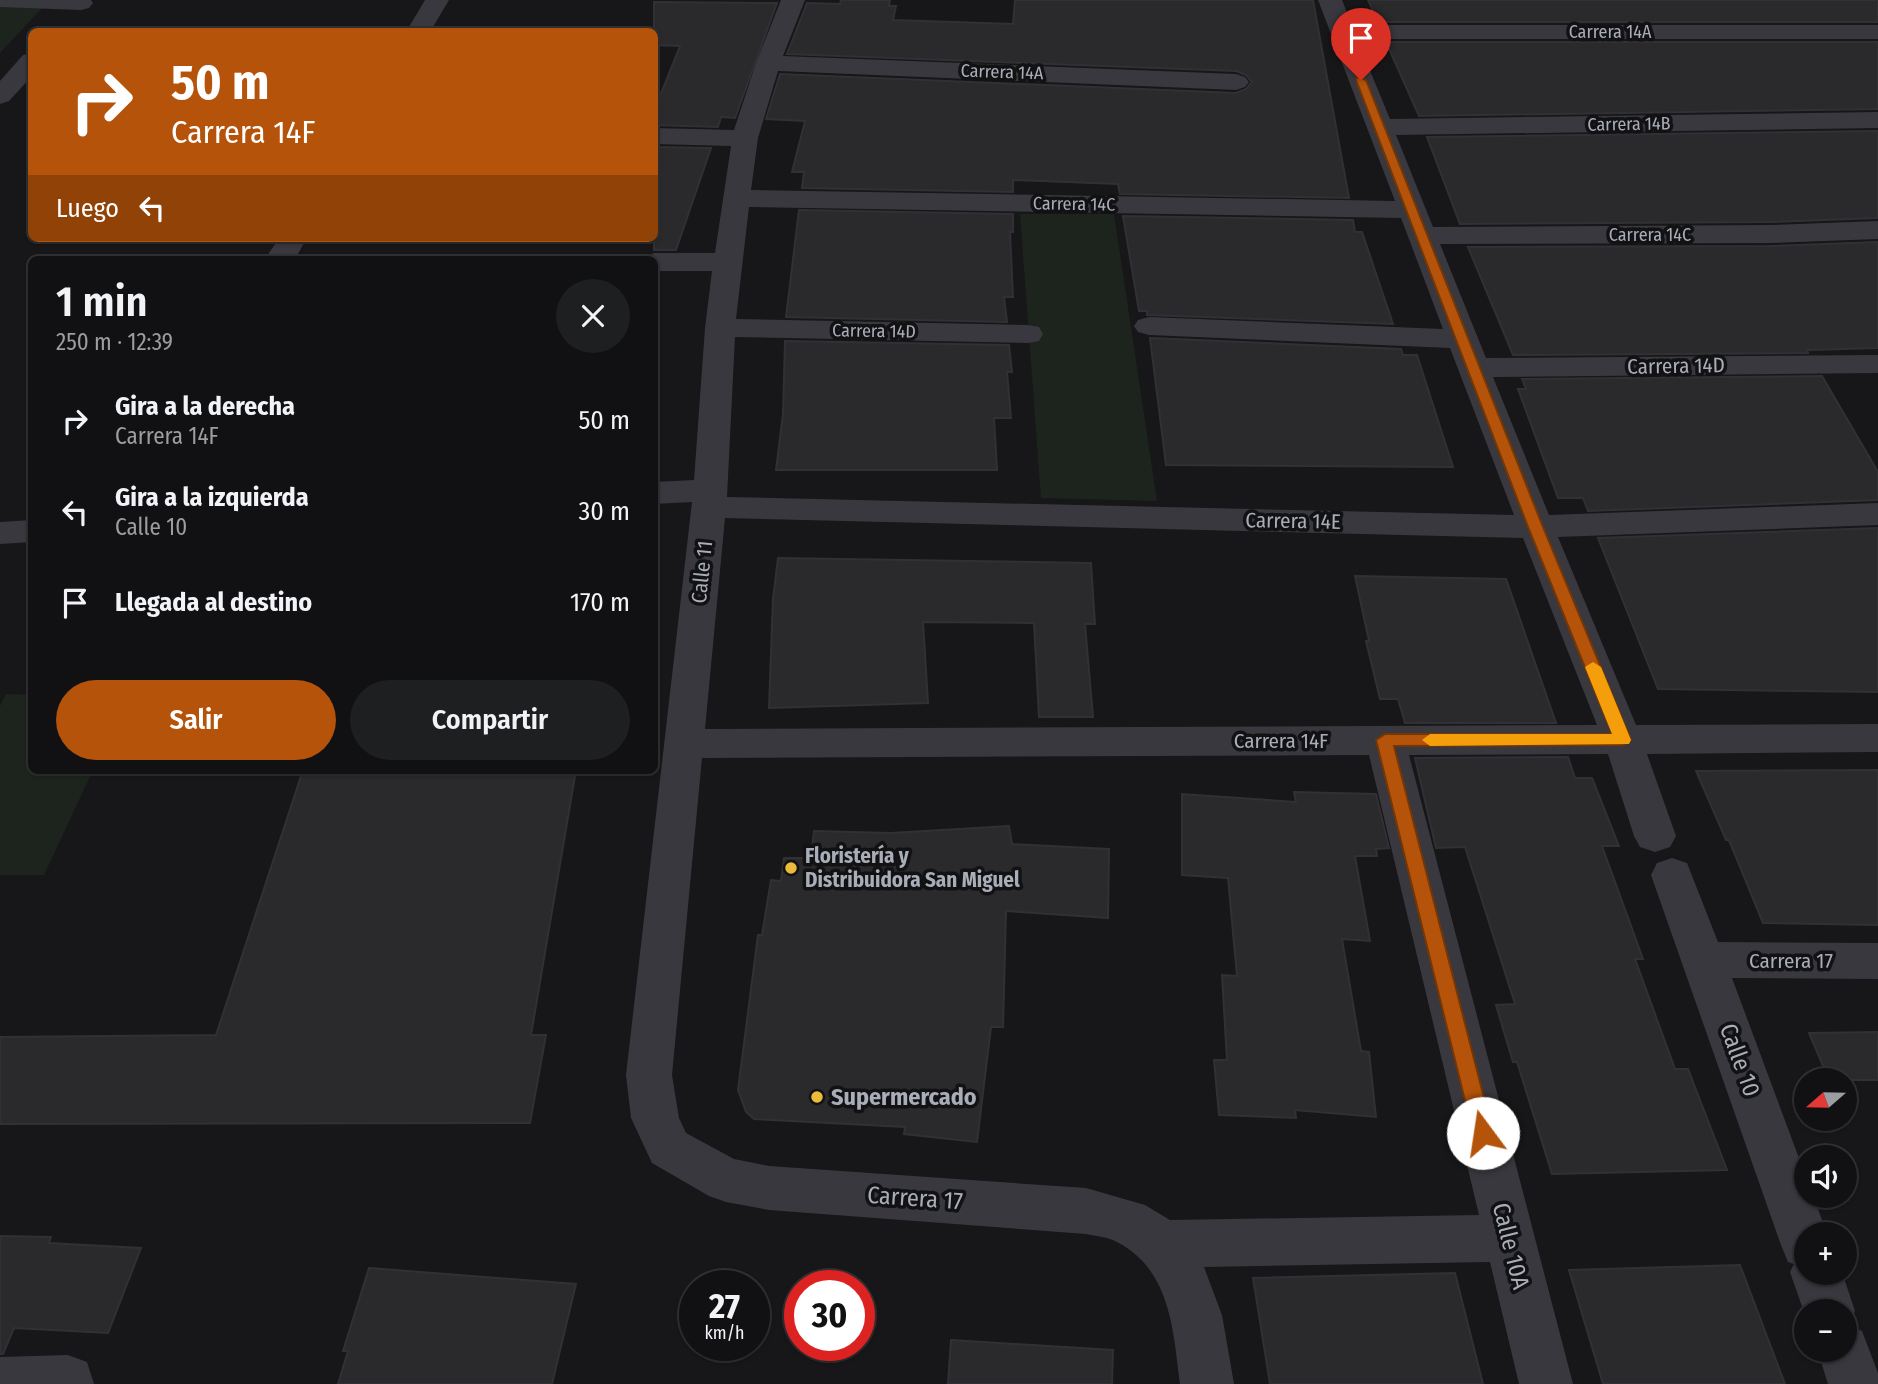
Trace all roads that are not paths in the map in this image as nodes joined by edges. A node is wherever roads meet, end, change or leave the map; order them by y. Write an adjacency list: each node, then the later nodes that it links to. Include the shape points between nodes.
1 (437, 0): 7 (street)
2 (793, 0): 10 (street, Calle 11)
3 (1330, 0): 8 (street)
4 (0, 1): 5 (street)
5 (82, 1): 6 (street)
6 (64, 22)
7 (420, 28)
8 (1342, 32): 9 (street, Carrera 14A); 15 (street)
9 (1878, 32)
10 (768, 62): 12 (street, Carrera 14A); 17 (street, Calle 11)
11 (28, 64): 13 (street)
12 (1236, 82)
13 (0, 96)
14 (1878, 120): 15 (street, Carrera 14B)
15 (1379, 127): 19 (street)
16 (658, 136): 17 (street)
17 (745, 138): 18 (street, Calle 11)
18 (736, 198): 19 (street, Carrera 14C); 22 (street, Calle 11)
19 (1417, 223): 20 (street, Carrera 14C, via 1770,234); 26 (street)
20 (1878, 230)
21 (658, 262): 22 (street)
22 (729, 262): 24 (street, Calle 11)
23 (1149, 326): 26 (street)
24 (720, 328): 25 (street, Carrera 14D); 30 (street, Calle 11)
25 (1028, 334)
26 (1462, 339): 28 (street)
27 (1878, 363): 28 (street, Carrera 14D)
28 (1473, 369): 32 (street)
29 (658, 493): 30 (street, Carrera 14E)
30 (709, 499): 32 (street, Carrera 14E); 38 (street, Calle 11)
31 (1878, 514): 32 (street, Carrera 14E)
32 (1536, 527): 37 (street)
33 (28, 531): 34 (street)
34 (0, 533)
35 (1878, 738): 37 (street, Carrera 14F)
36 (1385, 740): 37 (street, Carrera 14F); 38 (street, Carrera 14F); 43 (street, Calle 10A)
37 (1623, 740): 39 (street, Calle 10)
38 (684, 744): 41 (street, Calle 11, via 649,1075 655,1118)
39 (1704, 960): 40 (street, Carrera 17); 42 (street, Calle 10)
40 (1878, 961)
41 (669, 1148): 44 (street, Carrera 17, via 726,1180 769,1188 1086,1211 1131,1223)
42 (1798, 1222)
43 (1509, 1238): 44 (street); 49 (street, Calle 10A)
44 (1163, 1244): 48 (street, via 1184,1275 1194,1304)
45 (1847, 1362): 50 (street)
46 (68, 1381): 47 (street)
47 (0, 1383)
48 (1207, 1384)
49 (1546, 1384)
50 (1855, 1384)

